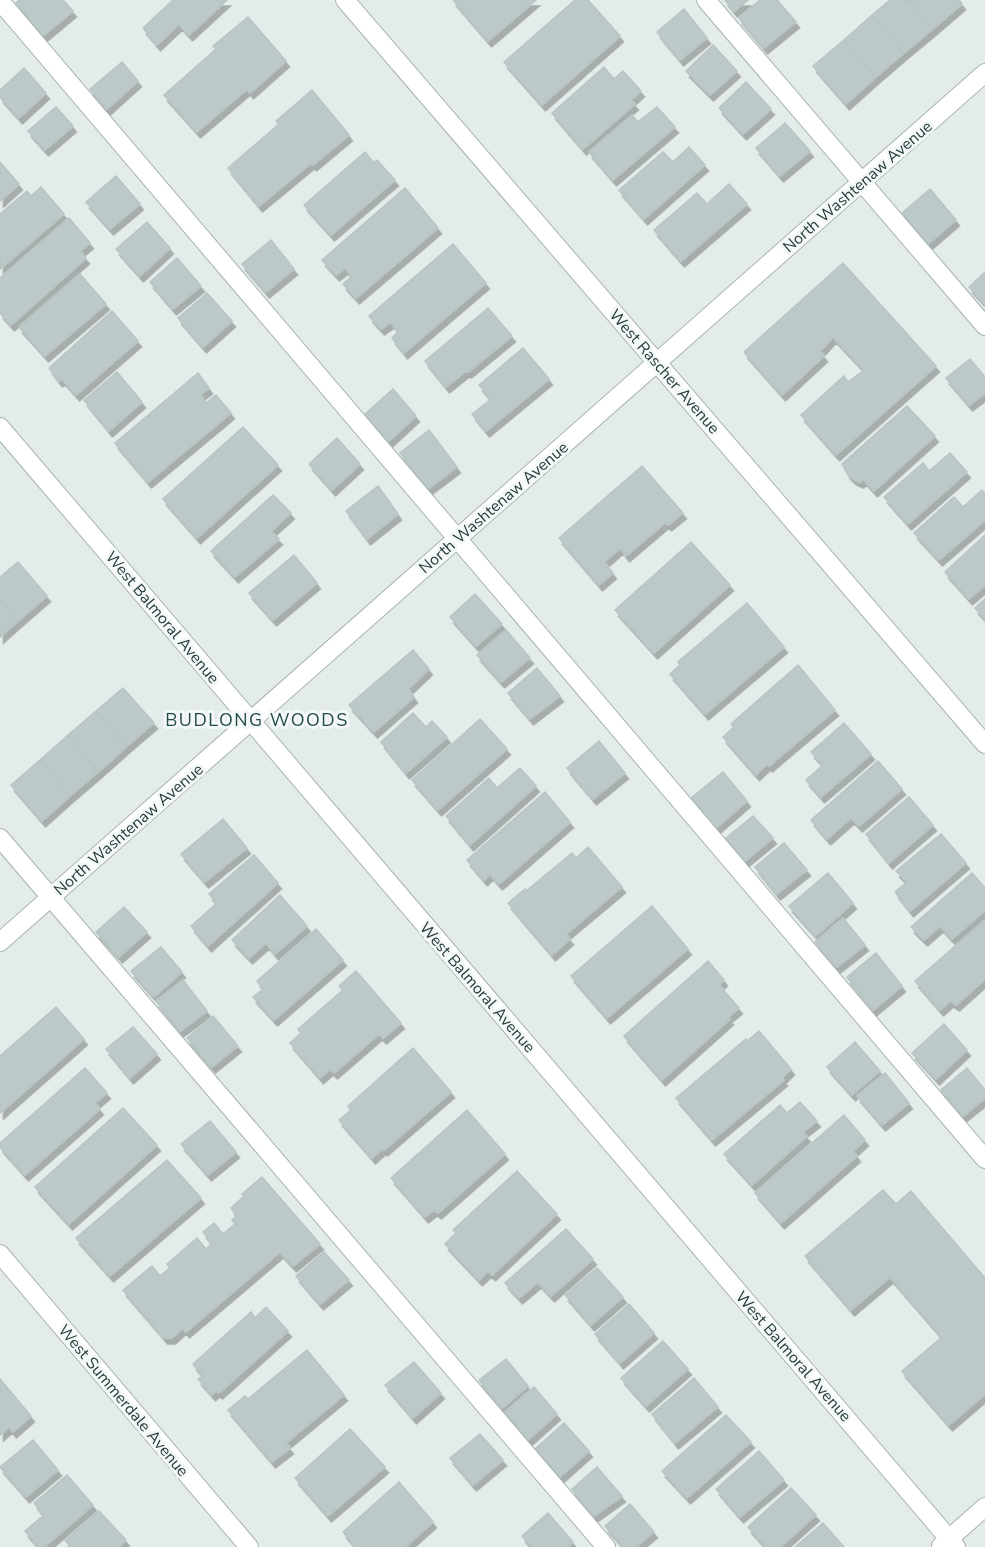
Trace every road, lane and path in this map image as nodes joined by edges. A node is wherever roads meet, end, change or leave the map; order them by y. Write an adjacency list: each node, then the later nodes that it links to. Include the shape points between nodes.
1 (345, 0): 7 (street, West Rascher Avenue)
2 (706, 0): 5 (street)
3 (0, 1): 9 (street)
4 (985, 73): 5 (street, North Washtenaw Avenue)
5 (862, 182): 6 (street); 7 (street, North Washtenaw Avenue)
6 (985, 326)
7 (657, 362): 9 (street, North Washtenaw Avenue); 11 (street, West Rascher Avenue)
8 (0, 427): 10 (street, West Balmoral Avenue)
9 (457, 538): 10 (street, North Washtenaw Avenue); 15 (street)
10 (251, 721): 13 (street, North Washtenaw Avenue); 18 (street, West Balmoral Avenue)
11 (985, 744)
12 (0, 838): 13 (street)
13 (51, 897): 14 (street, North Washtenaw Avenue); 20 (street)
14 (0, 942)
15 (985, 1159)
16 (0, 1254): 19 (street, West Summerdale Avenue)
17 (985, 1507): 18 (street)
18 (948, 1544)
19 (249, 1547)
20 (606, 1547)

